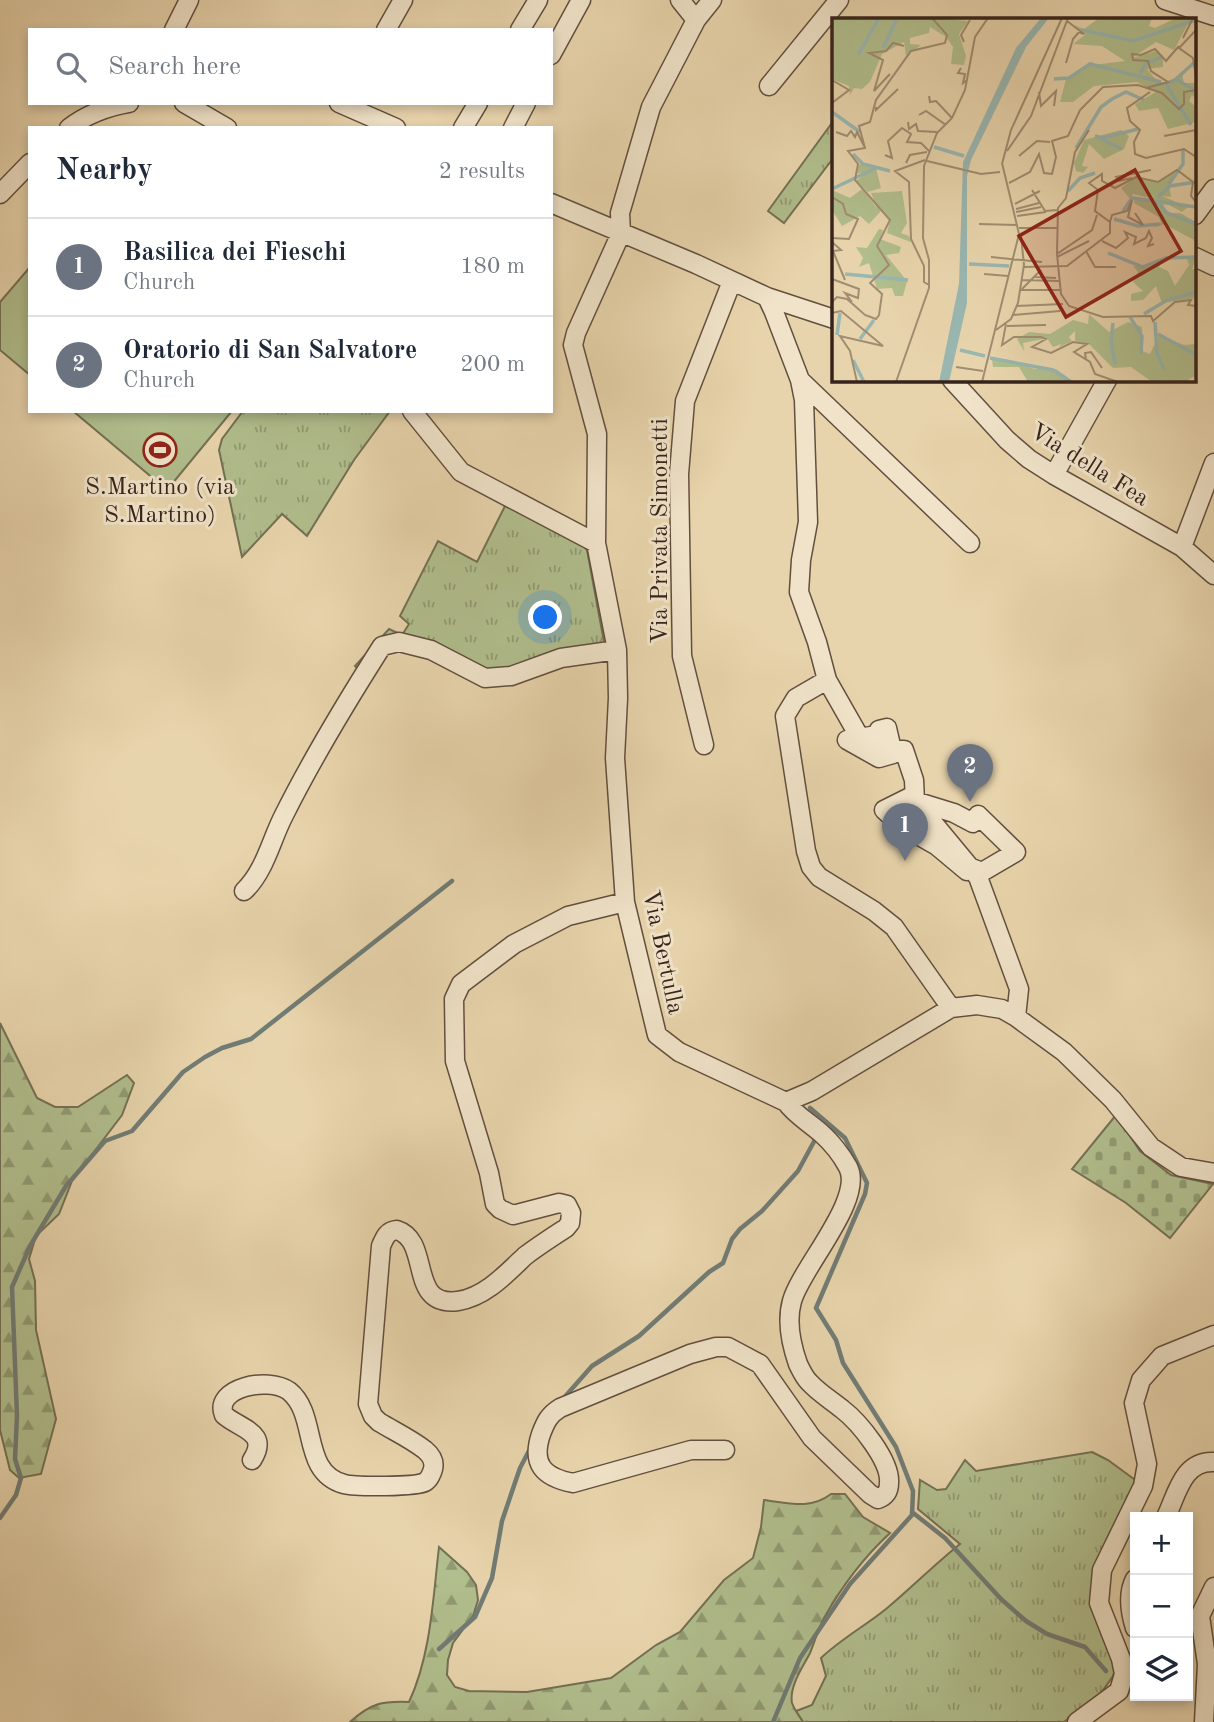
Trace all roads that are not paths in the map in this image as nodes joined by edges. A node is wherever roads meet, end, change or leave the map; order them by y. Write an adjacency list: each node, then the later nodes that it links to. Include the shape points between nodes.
1 (189, 0): 11 (street)
2 (402, 0): 12 (street)
3 (538, 0): 13 (street)
4 (581, 0): 14 (street)
5 (680, 0): 10 (street)
6 (712, 0): 10 (street, Via Bertulla)
7 (839, 0): 15 (street)
8 (1165, 0): 9 (street)
9 (1214, 16)
10 (696, 20): 31 (street, Via Bertulla, via 651,107 620,213)
11 (175, 28)
12 (387, 28)
13 (521, 28)
14 (553, 51)
15 (769, 86)
16 (116, 105): 21 (street, via 82,117)
17 (187, 105): 22 (street)
18 (345, 105): 23 (street)
19 (477, 105): 24 (street)
20 (525, 105): 25 (street)
21 (71, 126)
22 (224, 126)
23 (392, 126)
24 (464, 126)
25 (514, 126)
26 (28, 165): 28 (street)
27 (1214, 189): 30 (street)
28 (0, 194)
29 (553, 204): 31 (street)
30 (1196, 214)
31 (621, 233): 34 (street); 44 (street, Via Bertulla, via 573,345 597,433)
32 (1196, 257): 33 (street)
33 (1214, 266)
34 (732, 281): 35 (street); 49 (street, Via Privata Simonetti, via 685,401 679,474 682,656)
35 (766, 297): 36 (street); 37 (street)
36 (832, 318)
37 (800, 380): 43 (street); 48 (street, via 808,522 799,592)
38 (954, 382): 42 (street, Via della Fea, via 1006,440)
39 (1106, 382): 42 (street)
40 (414, 413): 44 (street, via 461,472)
41 (1214, 463): 45 (street)
42 (1054, 475): 45 (street, Via della Fea)
43 (970, 542)
44 (596, 543): 47 (street, Via Bertulla)
45 (1182, 547): 46 (street, Via della Fea)
46 (1214, 575)
47 (617, 649): 52 (street, via 561,659 511,676 485,678 431,650 399,642 382,646 338,715 283,816 255,880); 53 (street, Via Bertulla, via 615,758)
48 (827, 680): 50 (street, via 859,738 904,750 914,780); 54 (street, via 796,698 785,716 811,867 894,927)
49 (704, 745)
50 (915, 802): 51 (street); 51 (street, via 910,797 884,810 967,871); 51 (street, via 973,822 978,815 1016,852 982,872)
51 (970, 867): 55 (street, via 978,877 1019,989)
52 (244, 891)
53 (625, 902): 56 (street, Via Bertulla, via 657,1035 679,1052); 60 (street, via 568,916 514,944 461,984 454,999 455,1061 495,1204 513,1215 559,1203 567,1205 571,1213 566,1228 496,1283 453,1302 428,1290 410,1237 397,1230 385,1237 368,1404 379,1422 429,1453 433,1463 429,1478 414,1485 349,1485 331,1478 316,1460 301,1406 290,1392 272,1383 240,1389 222,1405 224,1415 257,1439)
54 (951, 1008): 55 (street, via 976,1005 1002,1009); 56 (street)
55 (1016, 1017): 57 (street, via 1064,1052 1113,1100 1151,1147 1181,1167)
56 (786, 1102): 59 (street, Via Bertulla, via 824,1136 849,1169 851,1179 839,1218 791,1304 789,1324 798,1363 805,1379 844,1410 879,1452 889,1474 888,1492 878,1499 870,1494 812,1438 760,1364 728,1347 690,1354 560,1408 549,1415 537,1454 544,1471 573,1483 691,1450)
57 (1214, 1173)
58 (1214, 1335): 64 (street, via 1162,1356 1141,1380 1134,1403 1147,1464 1143,1486 1102,1570 1099,1603 1121,1659)
59 (725, 1450)
60 (252, 1460)
61 (1214, 1462): 62 (street, via 1196,1464 1186,1473)
62 (1168, 1512)
63 (1214, 1587): 66 (street, via 1200,1616 1207,1664)
64 (1127, 1689): 65 (street)
65 (1077, 1722)
66 (1204, 1722)

